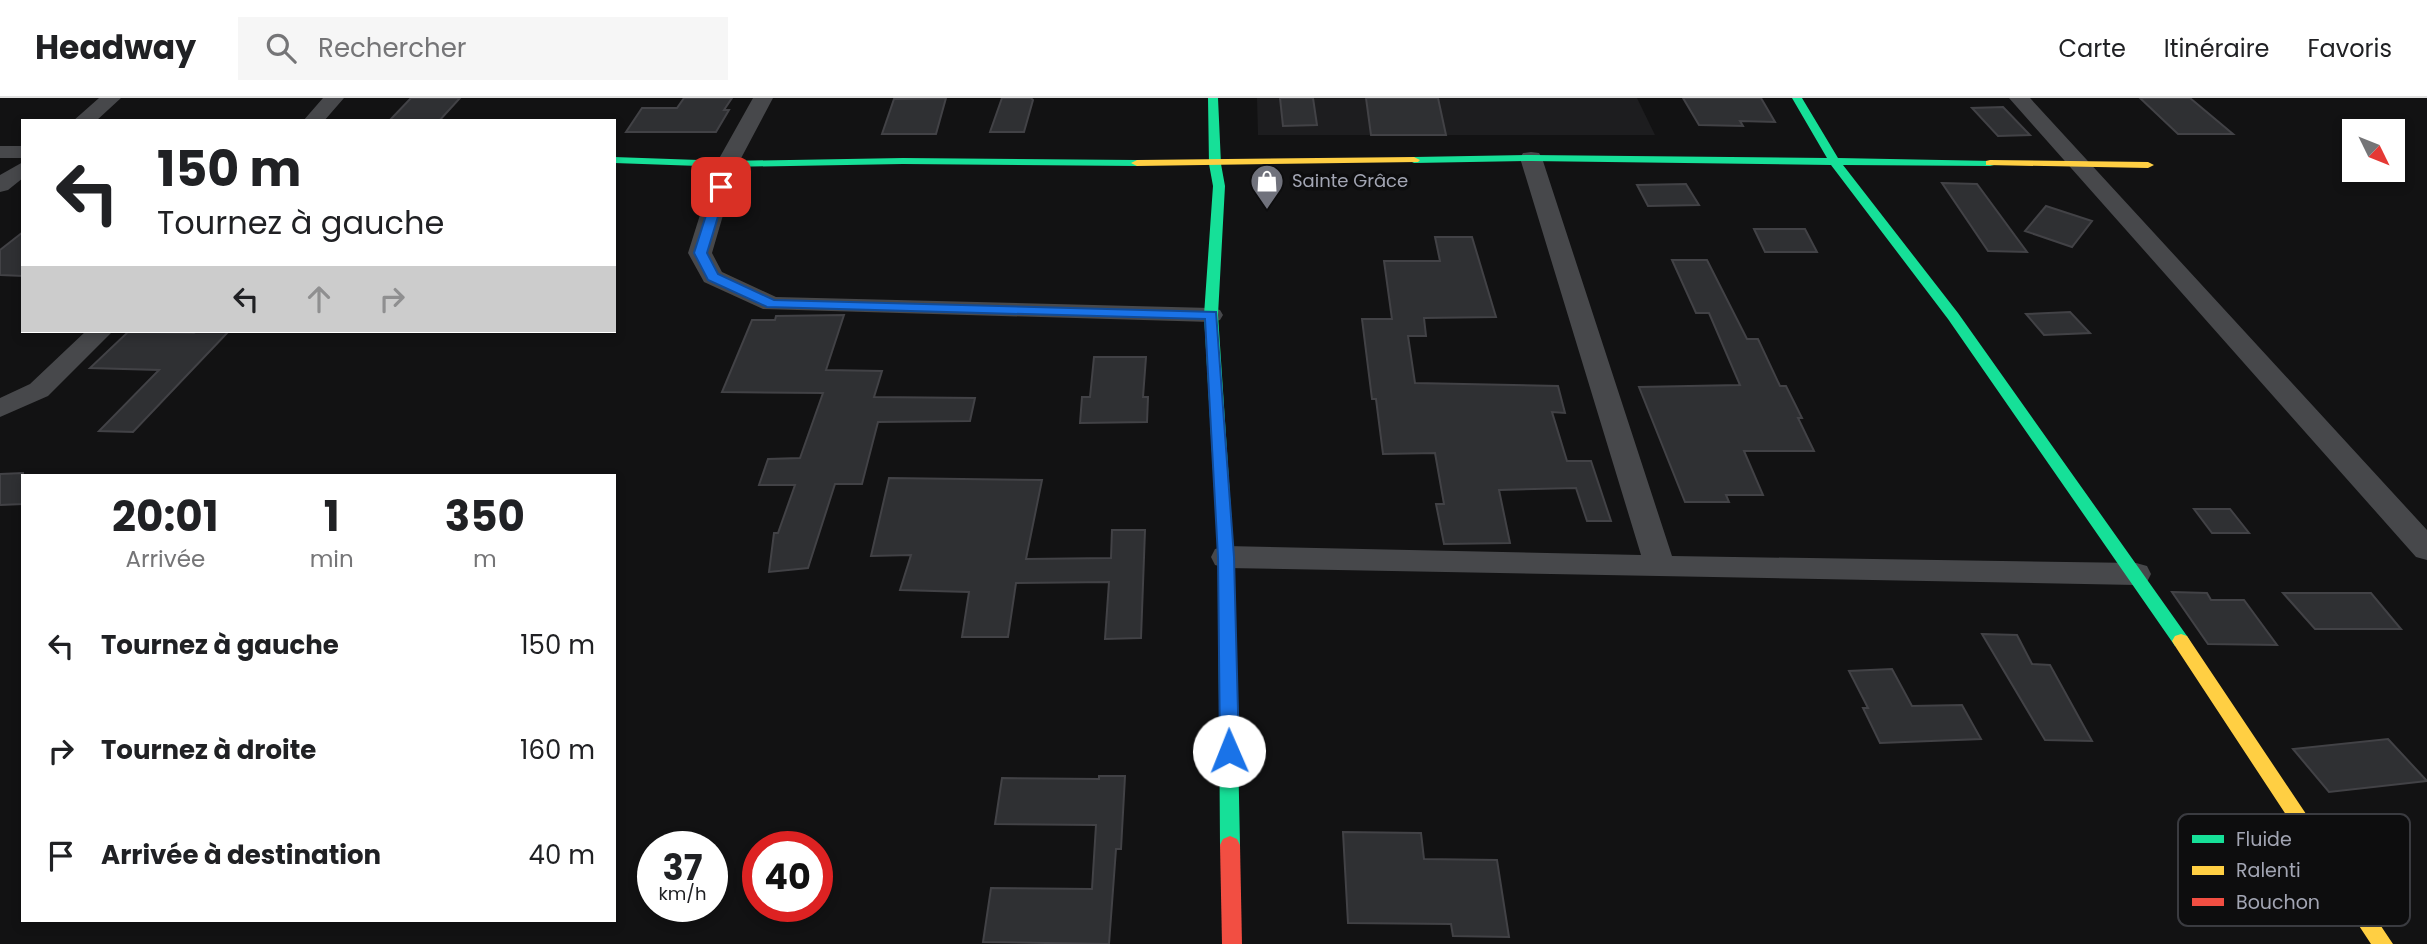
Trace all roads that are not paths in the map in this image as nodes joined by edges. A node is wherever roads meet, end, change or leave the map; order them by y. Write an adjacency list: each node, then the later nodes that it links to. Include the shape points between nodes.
1 (111, 98): 7 (street)
2 (334, 98): 8 (street)
3 (763, 98): 14 (street)
4 (1213, 98): 15 (street)
5 (1797, 98): 13 (street)
6 (2019, 98): 16 (street)
7 (85, 119)
8 (315, 119)
9 (0, 152): 10 (street)
10 (21, 152)
11 (1531, 158): 13 (street); 15 (street); 25 (street)
12 (616, 160): 14 (street)
13 (1835, 162): 16 (street); 26 (street, via 1953,316)
14 (727, 164): 15 (street); 20 (street, via 700,253 713,277 772,304)
15 (1215, 164): 20 (street, via 1219,186)
16 (2079, 165): 17 (street); 23 (street)
17 (2148, 165)
18 (21, 170): 19 (street)
19 (0, 186)
20 (1211, 315): 24 (street)
21 (98, 333): 22 (street, via 39,390)
22 (0, 408)
23 (2427, 549)
24 (1226, 557): 25 (street); 29 (street)
25 (1660, 568): 26 (street)
26 (2136, 574): 27 (street)
27 (2297, 814)
28 (2372, 926): 30 (street)
29 (1233, 944)
30 (2384, 944)

